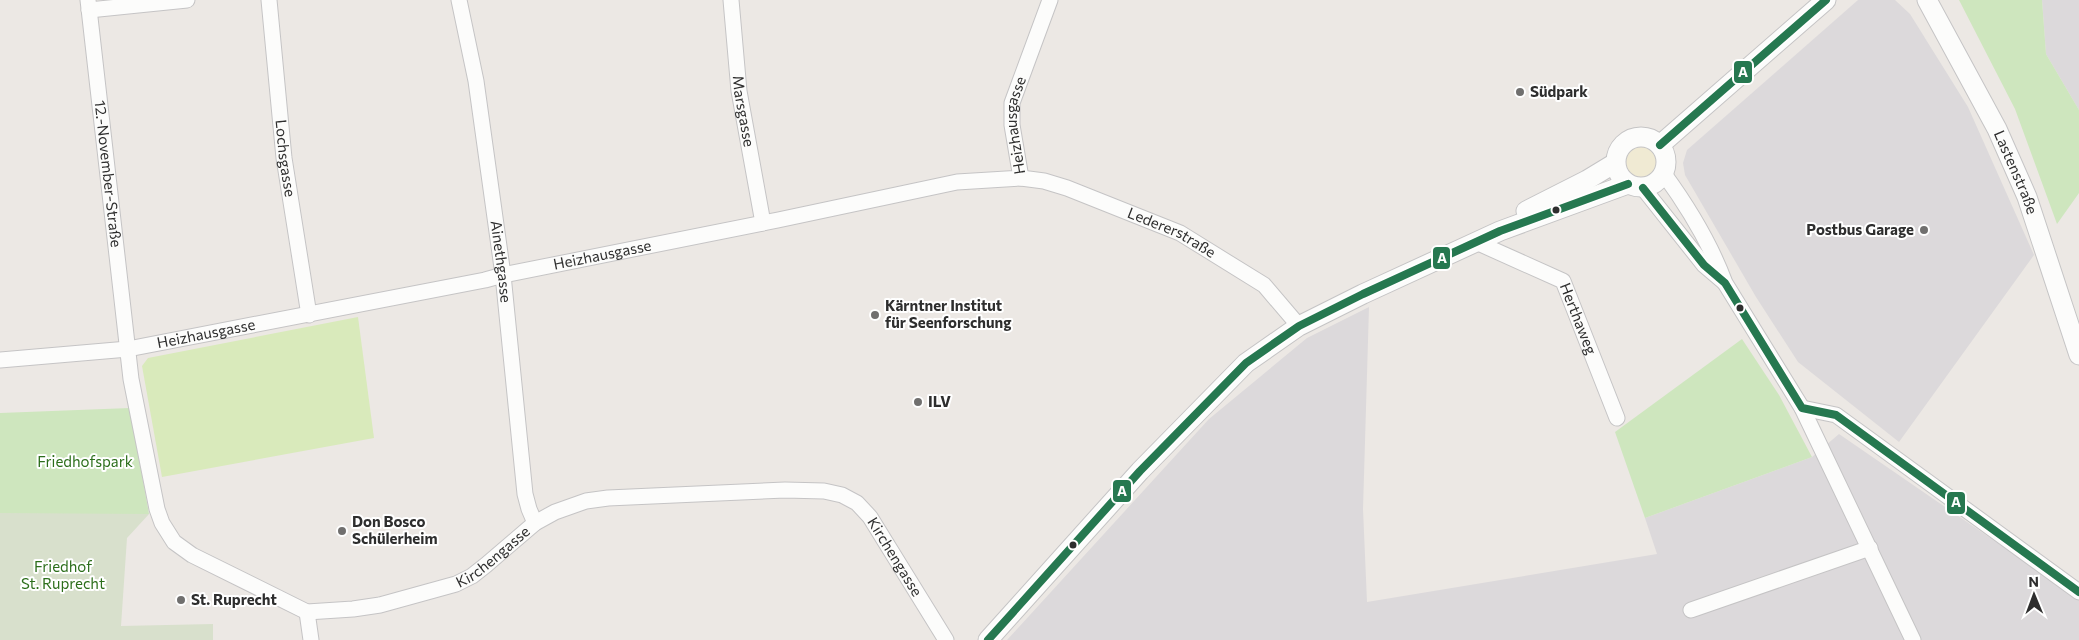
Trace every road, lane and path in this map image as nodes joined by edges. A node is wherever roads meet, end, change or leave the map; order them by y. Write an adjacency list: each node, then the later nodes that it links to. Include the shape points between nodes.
1 (187, 0): 8 (street)
2 (269, 0): 19 (street, Lochsgasse, via 284,158)
3 (459, 0): 17 (street, Ainethgasse, via 476,81)
4 (731, 0): 14 (street, Marsgasse, via 739,91)
5 (1050, 0): 12 (street, Heizhausgasse, via 1012,103 1012,126)
6 (1826, 0): 9 (street)
7 (1927, 0): 22 (street, Lastenstraße, via 1996,129 2027,198)
8 (89, 5): 21 (street, 12.-November-Straße)
9 (1660, 145): 10 (street, via 1652,139 1640,137 1626,142 1618,151); 11 (street, via 1666,159)
10 (1615, 163): 13 (street, via 1619,176); 15 (street, via 1514,217)
11 (1664, 174): 13 (street, via 1655,183); 18 (street, via 1717,262)
12 (1021, 178): 14 (street, Heizhausgasse, via 957,182); 20 (street, Ledererstraße, via 1067,188 1180,233 1264,285)
13 (1635, 186): 15 (street); 18 (street, via 1704,265)
14 (763, 223): 17 (street, Heizhausgasse)
15 (1500, 230): 16 (street)
16 (1476, 242): 20 (street); 25 (street, Herthaweg, via 1563,281)
17 (503, 275): 19 (street, Heizhausgasse); 26 (street, Ainethgasse, via 525,494)
18 (1725, 283): 24 (street)
19 (309, 315): 21 (street, Heizhausgasse)
20 (1299, 326): 33 (street, via 1246,363 1140,471)
21 (128, 349): 23 (street, Heizhausgasse); 30 (street, Kirchengasse, via 157,509 174,542 192,555)
22 (2079, 355)
23 (0, 360)
24 (1802, 408): 27 (street); 28 (street, via 1836,415)
25 (1617, 418)
26 (535, 523): 30 (street, Kirchengasse, via 472,576 456,584 380,605); 32 (street, Kirchengasse, via 586,501 608,498 786,490 842,495 857,503 870,517)
27 (1870, 548): 29 (street); 34 (street)
28 (2079, 592)
29 (1691, 610)
30 (307, 612): 31 (street)
31 (311, 640)
32 (946, 640)
33 (988, 640)
34 (1913, 640)

